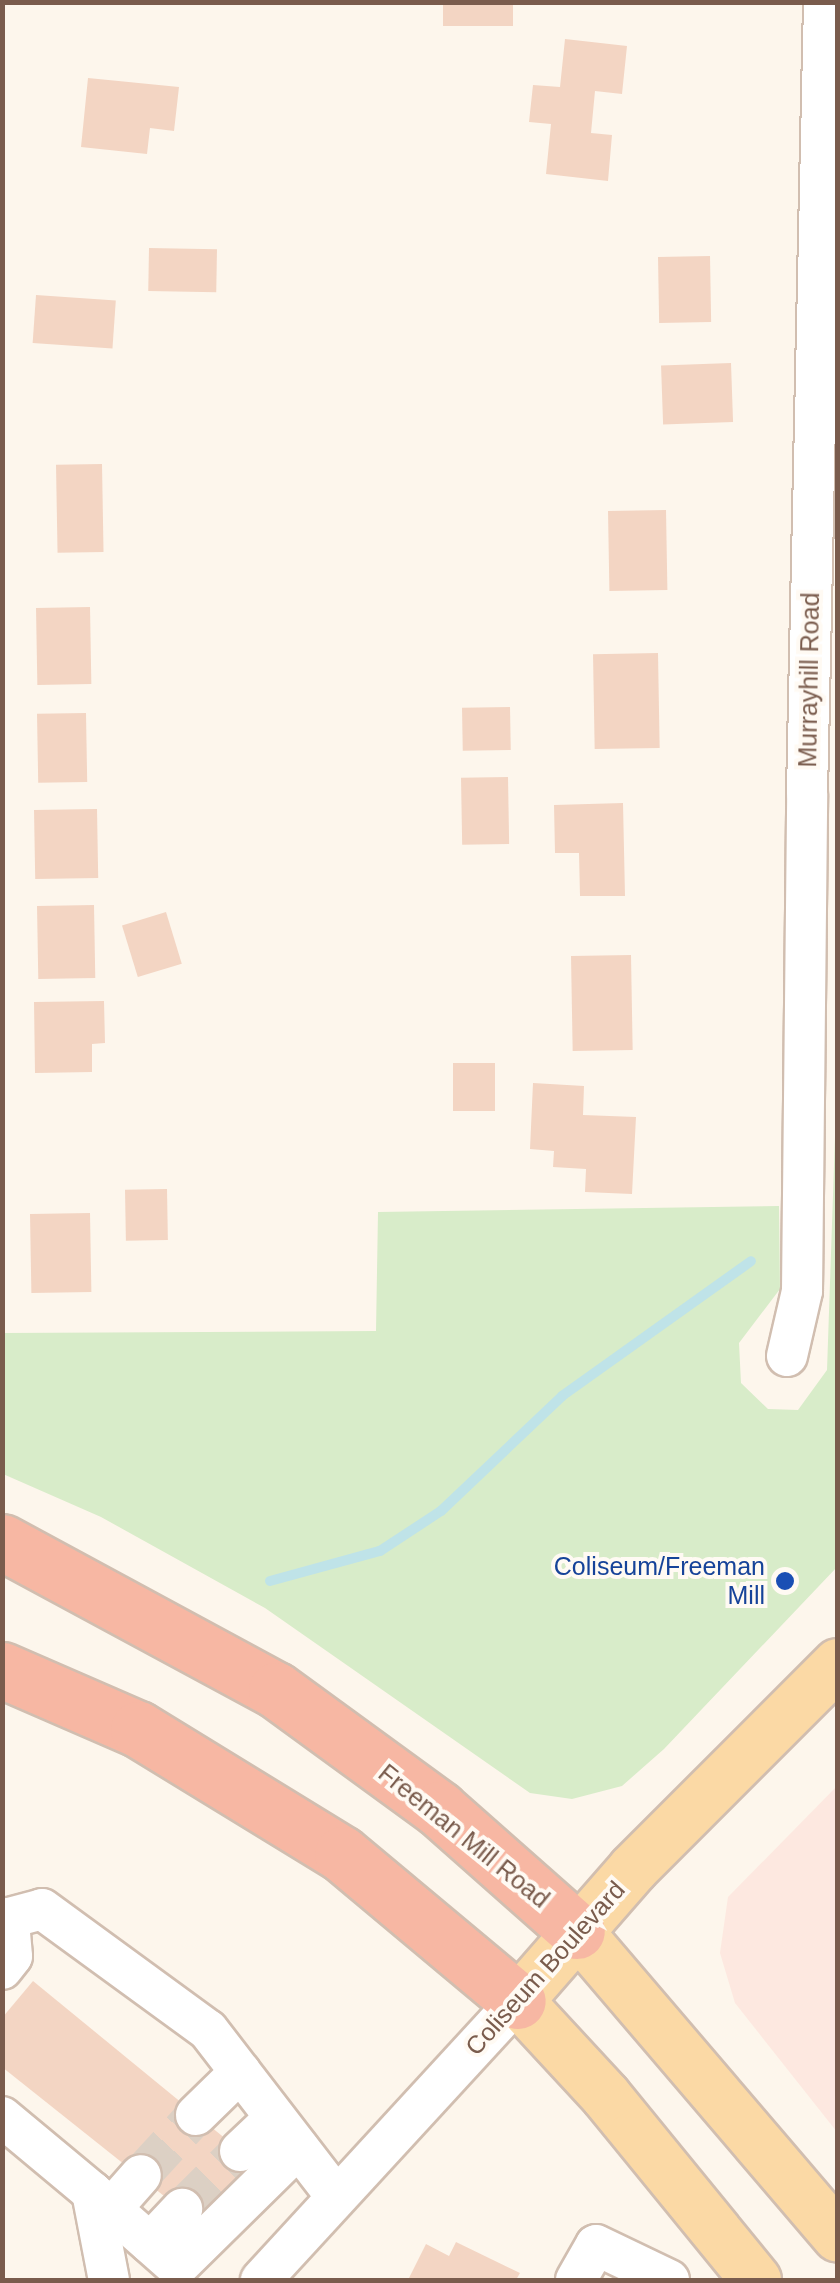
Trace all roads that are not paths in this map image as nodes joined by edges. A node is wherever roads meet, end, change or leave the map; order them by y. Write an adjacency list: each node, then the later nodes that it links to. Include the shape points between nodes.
1 (824, 2): 2 (street, Murrayhill Road, via 802,1291)
2 (786, 1356)
3 (2, 1542): 7 (highway, Freeman Mill Road, via 276,1690 439,1809)
4 (838, 1664): 7 (main road, Coliseum Boulevard)
5 (2, 1670): 9 (highway, via 138,1729 342,1854)
6 (6, 1923): 8 (street, via 12,1956); 10 (street, via 42,1910 208,2030)
7 (578, 1931): 9 (main road, Coliseum Boulevard); 21 (main road, Freeman Mill Road)
8 (2, 1969)
9 (518, 2001): 18 (street, Coliseum Boulevard); 27 (main road, via 606,2096)
10 (240, 2072): 12 (street); 14 (street)
11 (2, 2087): 15 (street, via 40,2118)
12 (196, 2115)
13 (2, 2117): 15 (street)
14 (286, 2133): 16 (street); 18 (street); 22 (street, via 178,2267)
15 (39, 2147): 19 (street)
16 (240, 2151)
17 (141, 2175): 19 (street)
18 (336, 2196): 24 (street, Coliseum Boulevard)
19 (101, 2200): 22 (street); 23 (street)
20 (182, 2209): 22 (street)
21 (838, 2238)
22 (150, 2244)
23 (109, 2280)
24 (260, 2280)
25 (576, 2280): 26 (street, via 596,2245)
26 (669, 2280)
27 (756, 2280)

